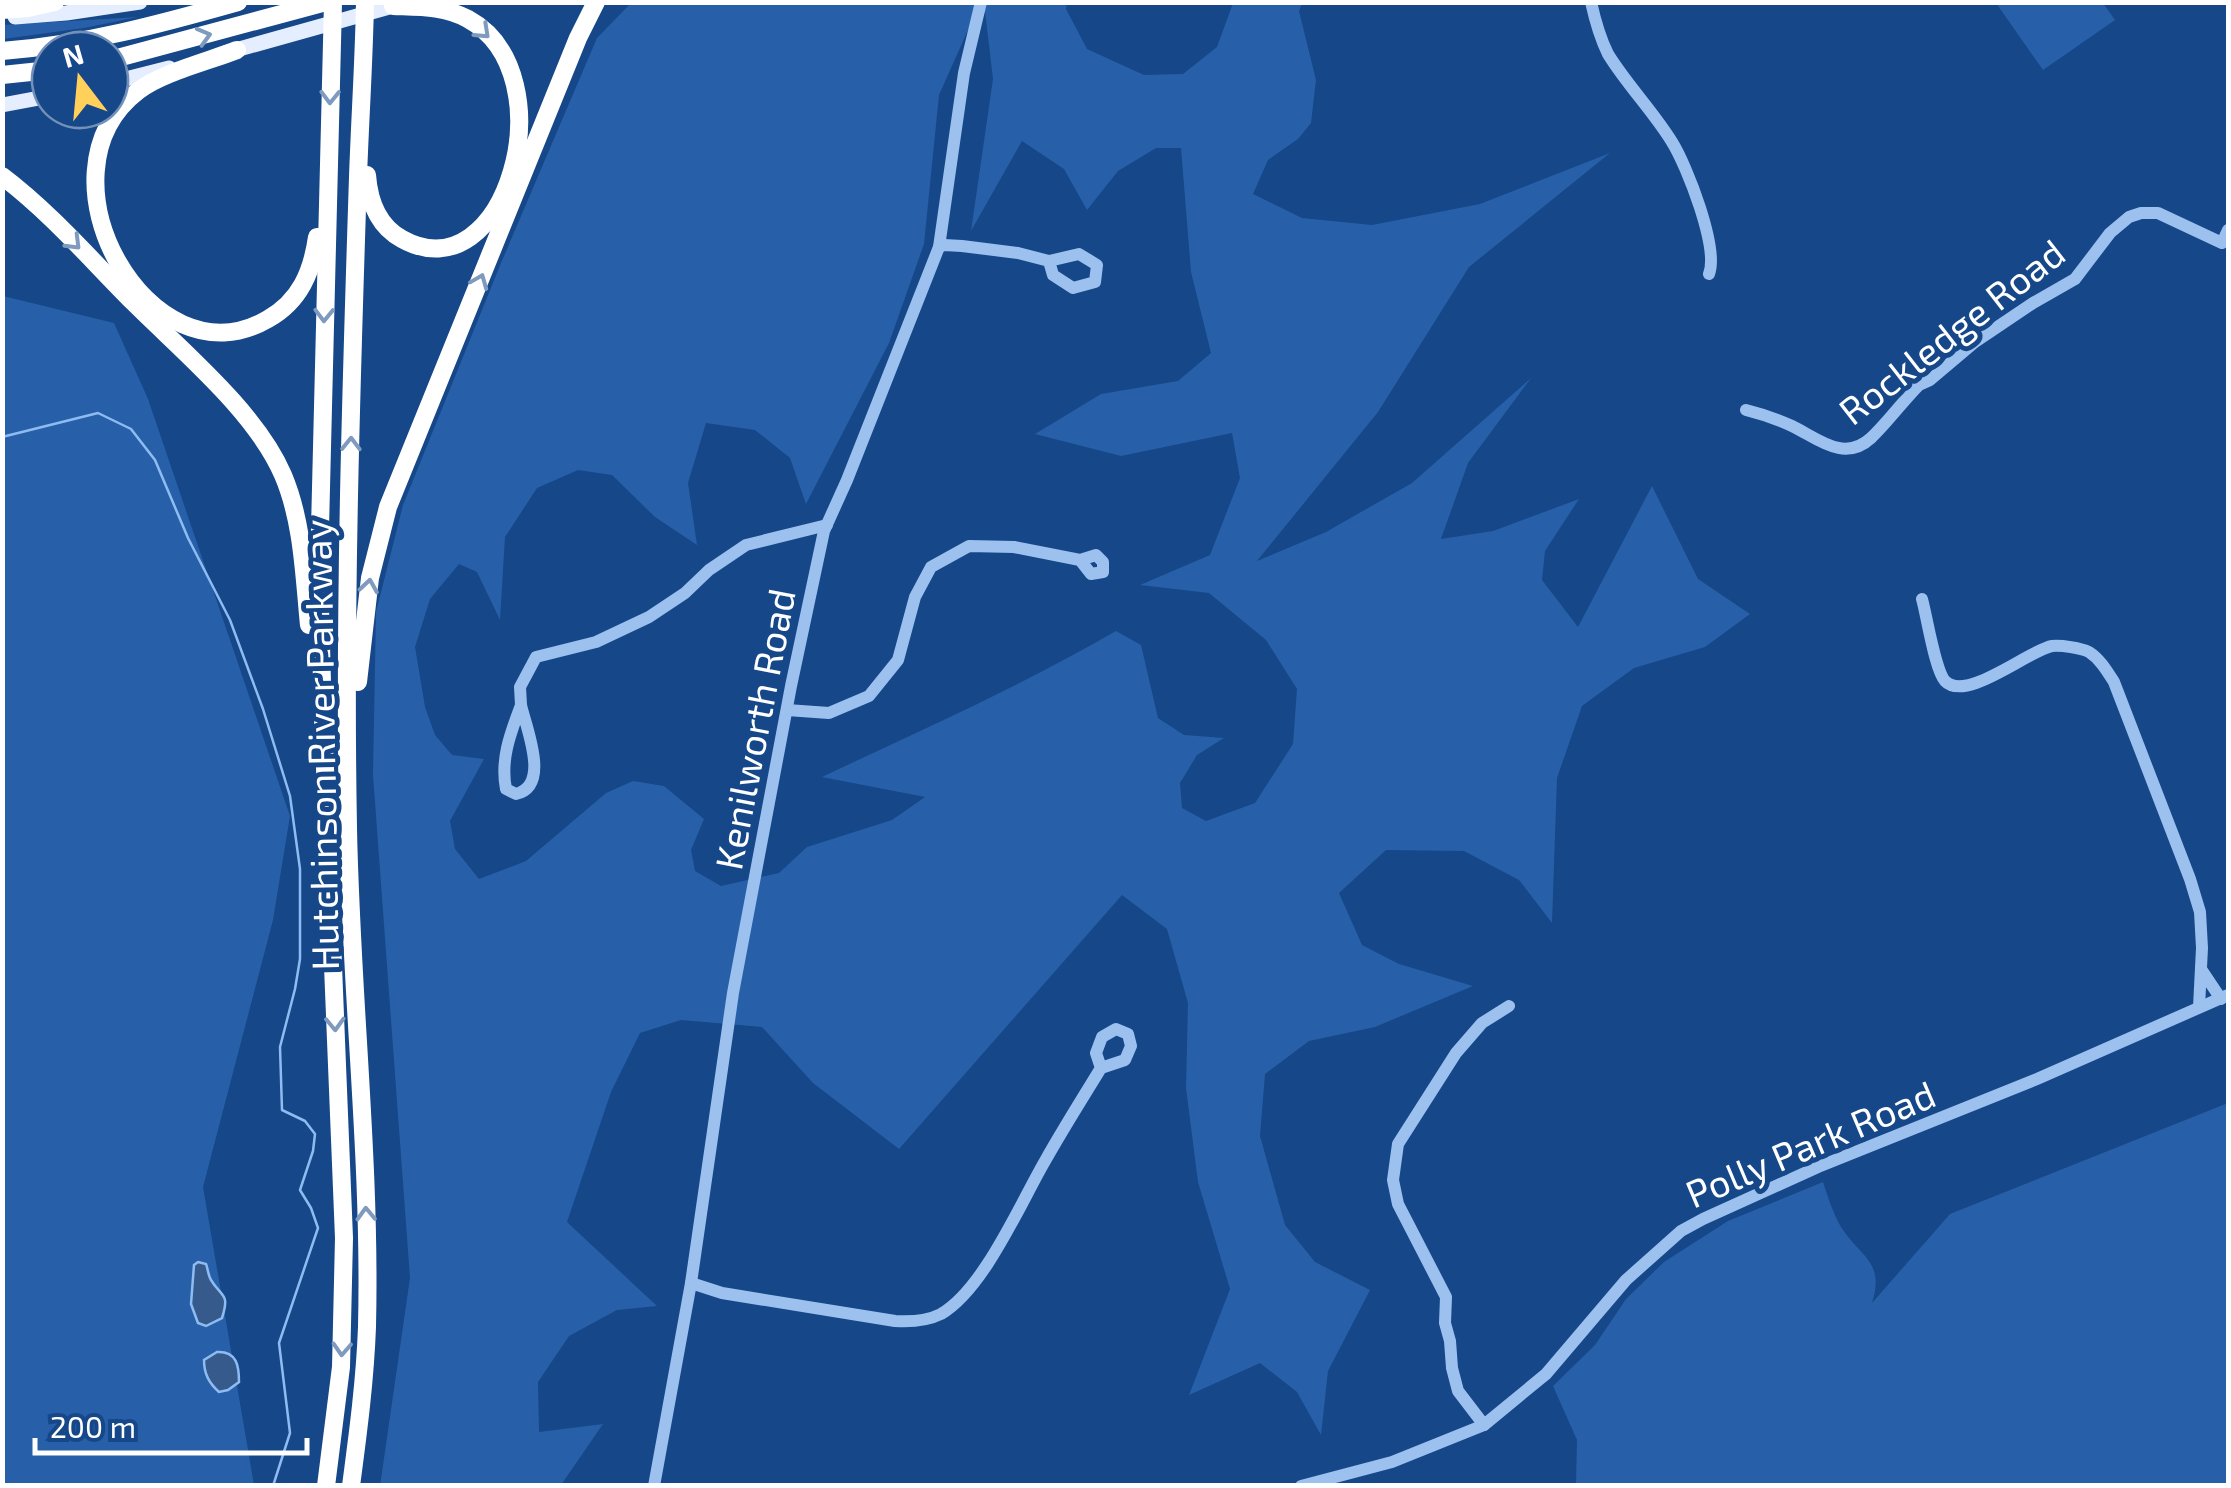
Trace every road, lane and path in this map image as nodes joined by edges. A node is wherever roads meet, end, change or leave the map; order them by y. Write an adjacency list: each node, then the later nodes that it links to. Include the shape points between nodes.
1 (55, 2): 10 (highway)
2 (140, 2): 10 (main road, via 66,13)
3 (238, 2): 12 (highway, via 109,36)
4 (329, 2): 13 (highway, one-way to 4); 20 (highway, Hutchinson River Parkway, one-way to 20)
5 (365, 2): 17 (highway, Hutchinson River Parkway)
6 (596, 2): 33 (highway, one-way to 6, via 370,578 385,517)
7 (981, 2): 23 (street, Kenilworth Road)
8 (1591, 2): 25 (street, via 1603,44 1672,142 1696,196 1712,256)
9 (399, 4): 11 (main road); 17 (highway, one-way to 17, via 470,20 496,44 512,74 520,115 516,156 496,209 474,235 429,248 405,241 382,222 368,189)
10 (2, 13)
11 (237, 50): 16 (main road); 20 (highway, via 138,91 102,141 94,180 100,224 142,294 172,320 210,332 248,328 282,310 312,266)
12 (2, 51)
13 (130, 55)
14 (30, 72): 15 (highway)
15 (2, 75)
16 (130, 78)
17 (362, 95): 33 (highway, Hutchinson River Parkway, one-way to 17)
18 (30, 100): 19 (main road)
19 (2, 105)
20 (328, 147): 32 (highway, Hutchinson River Parkway, one-way to 32, via 319,568)
21 (2, 176): 32 (highway, one-way to 32, via 228,398 274,456 297,522)
22 (2228, 230): 26 (street, Rockledge Road, via 2222,243 2158,213 2120,222 2075,279 1975,342 1919,385 1869,441 1849,450)
23 (939, 248): 24 (street); 27 (street, Kenilworth Road)
24 (1049, 261)
25 (1709, 274)
26 (1746, 410)
27 (827, 525): 30 (street, via 746,545 649,617 596,642 536,657 520,687); 31 (street, Kenilworth Road)
28 (1080, 560): 31 (street, via 969,546 930,568 898,660 869,696 829,713)
29 (1922, 600): 34 (street, via 1938,663 1952,684 1989,678 2053,646 2086,650 2101,663 2190,879 2200,912)
30 (521, 704): 30 (street, via 503,772 508,792 516,794 535,776)
31 (786, 710): 39 (street, Kenilworth Road, via 733,993)
32 (324, 752): 41 (highway, Hutchinson River Parkway, one-way to 41, via 344,1238 339,1388)
33 (347, 752): 42 (highway, Hutchinson River Parkway, one-way to 33, via 361,1410 367,1251)
34 (2201, 969): 35 (street); 37 (street)
35 (2225, 997): 37 (street, Polly Park Road)
36 (1509, 1006): 40 (street, via 1456,1053 1398,1144 1392,1180 1446,1297 1458,1391)
37 (2200, 1007): 40 (street, Polly Park Road, via 1681,1231 1626,1280 1546,1374)
38 (1101, 1068): 39 (street, via 988,1262 942,1313 896,1321)
39 (691, 1283): 43 (street, Kenilworth Road)
40 (1484, 1425): 44 (street, Polly Park Road, via 1392,1462)
41 (326, 1486)
42 (350, 1486)
43 (654, 1486)
44 (1301, 1486)

